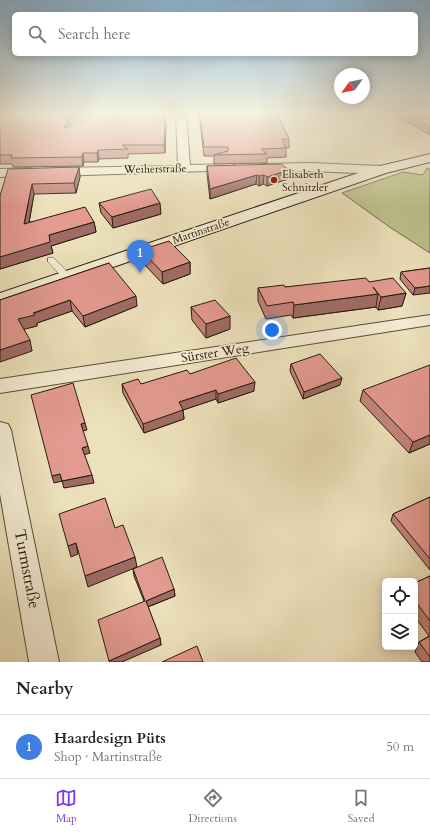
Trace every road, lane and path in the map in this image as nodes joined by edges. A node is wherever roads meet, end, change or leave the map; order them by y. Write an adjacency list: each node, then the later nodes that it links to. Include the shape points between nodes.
1 (183, 145): 4 (street)
2 (430, 158): 5 (main road, Martinstraße)
3 (310, 167): 4 (street, Weiherstraße); 5 (street, Weiherstraße); 7 (street)
4 (184, 169): 6 (street, Weiherstraße)
5 (381, 170): 7 (main road, Martinstraße)
6 (0, 173)
7 (338, 184): 9 (main road, Martinstraße)
8 (51, 260): 9 (lane)
9 (67, 277): 10 (main road, Martinstraße)
10 (0, 300)
11 (430, 320): 12 (street, Sürster Weg)
12 (0, 386)
13 (0, 430): 14 (street, Turmstraße)
14 (44, 662)

